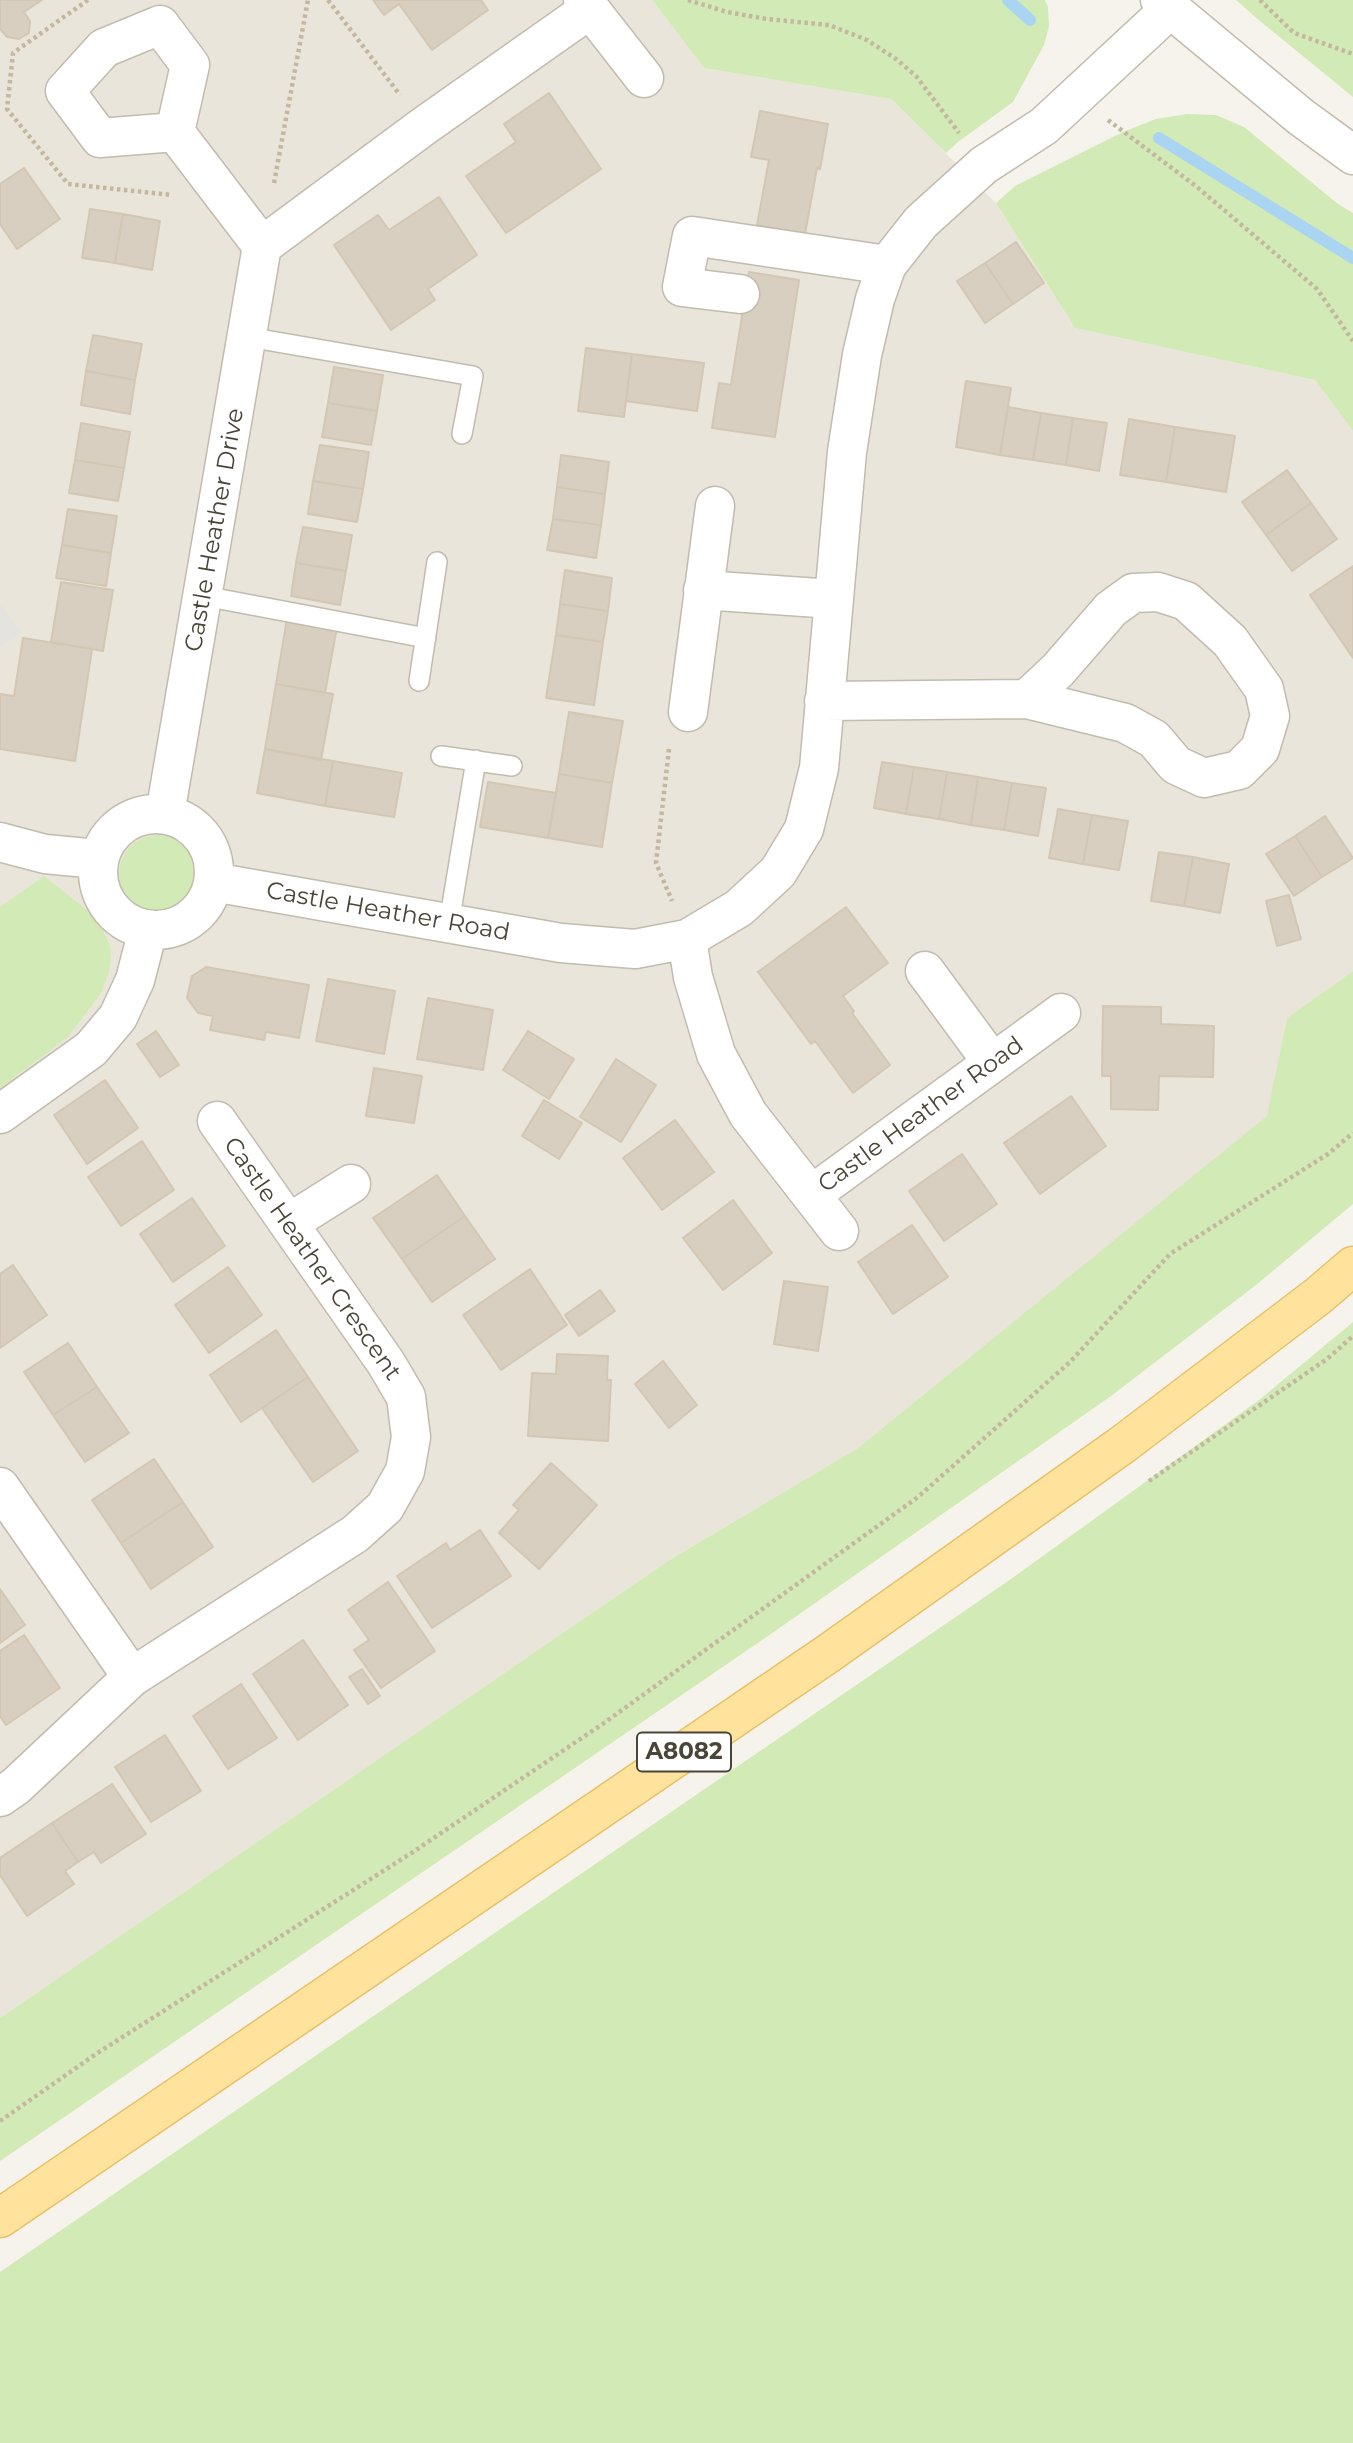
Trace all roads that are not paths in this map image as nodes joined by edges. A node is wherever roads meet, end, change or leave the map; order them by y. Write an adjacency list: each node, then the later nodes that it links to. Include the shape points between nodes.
1 (587, 4): 3 (street); 6 (street)
2 (1165, 4): 5 (street); 7 (street, Castle Heather Road, via 1044,126 984,165 921,222)
3 (644, 78)
4 (175, 132): 6 (street)
5 (1353, 155)
6 (262, 246): 9 (street, Castle Heather Drive)
7 (887, 265): 8 (street, via 692,236 682,287); 15 (street, Castle Heather Road, via 862,355)
8 (740, 294)
9 (248, 337): 10 (lane, via 473,376); 14 (street, Castle Heather Drive)
10 (462, 434)
11 (715, 506): 13 (street)
12 (437, 562): 16 (lane)
13 (702, 590): 15 (street); 20 (street)
14 (204, 596): 16 (lane); 24 (street, Castle Heather Drive)
15 (833, 599): 19 (street, Castle Heather Road)
16 (426, 638): 17 (lane)
17 (419, 681)
18 (1027, 699): 18 (street, via 1111,609 1133,593 1158,592 1186,601 1230,641 1264,689 1270,716 1260,749 1239,770 1204,778 1176,765 1154,739 1125,723); 19 (street)
19 (824, 701): 30 (street, Castle Heather Road, via 819,768 804,829 778,872 739,908)
20 (688, 712)
21 (441, 756): 22 (lane)
22 (476, 760): 23 (lane); 28 (lane)
23 (512, 766)
24 (165, 814): 26 (street, via 130,819 116,829); 27 (street, via 198,831 211,855)
25 (0, 842): 26 (street, via 45,854)
26 (98, 859): 29 (street, via 97,878 114,913)
27 (213, 882): 28 (street, Castle Heather Road); 29 (street, via 197,913 166,929)
28 (449, 923): 30 (street, Castle Heather Road, via 561,943 635,949)
29 (148, 930): 34 (street, via 135,980 118,1017 91,1049)
30 (687, 939): 37 (street, Castle Heather Road, via 716,1054 748,1114)
31 (925, 971): 33 (street)
32 (1061, 1013): 33 (street, Castle Heather Road)
33 (992, 1062): 37 (street, Castle Heather Road)
34 (0, 1114)
35 (217, 1121): 38 (street, Castle Heather Crescent)
36 (351, 1184): 38 (street)
37 (811, 1195): 39 (street)
38 (289, 1223): 42 (street, Castle Heather Crescent, via 406,1397 411,1437 405,1471 386,1507 355,1534)
39 (839, 1231)
40 (1353, 1266): 44 (main road, A8082, via 1122,1445 829,1653)
41 (5, 1503): 42 (street)
42 (132, 1677): 43 (street, Castle Heather Crescent)
43 (0, 1797)
44 (0, 2218)

